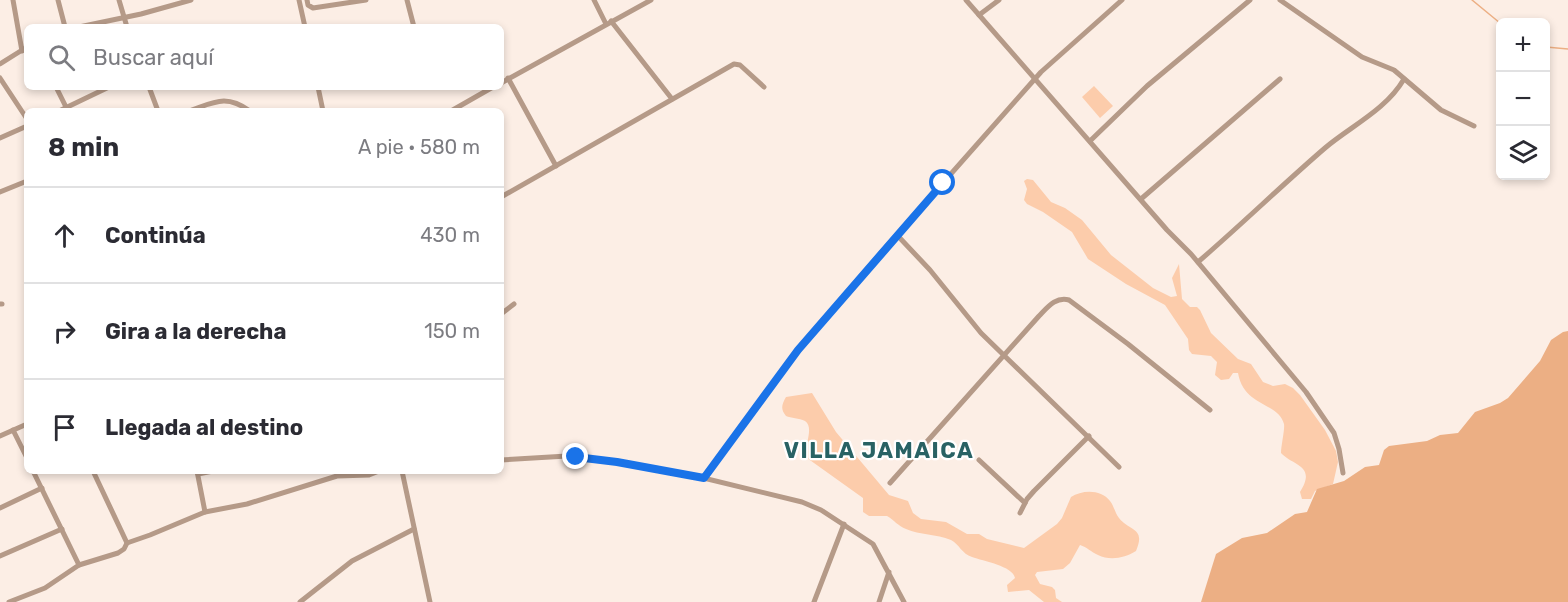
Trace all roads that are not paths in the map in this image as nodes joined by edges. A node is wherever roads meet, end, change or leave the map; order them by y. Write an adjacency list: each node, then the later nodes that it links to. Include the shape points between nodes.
1 (13, 0): 25 (street)
2 (58, 0): 20 (street)
3 (119, 0): 18 (street)
4 (191, 0): 16 (street)
5 (299, 0): 23 (street)
6 (307, 0): 7 (street, via 313,8)
7 (366, 0)
8 (407, 0): 24 (street)
9 (594, 0): 19 (street)
10 (651, 0): 19 (street)
11 (966, 0): 17 (street)
12 (999, 0): 17 (street)
13 (1122, 0): 30 (street)
14 (1250, 0): 51 (street, via 1147,86)
15 (1280, 0): 29 (street, via 1362,57 1389,67)
16 (178, 2): 18 (street)
17 (980, 15): 30 (street)
18 (124, 17): 21 (street); 22 (street)
19 (609, 23): 28 (street); 39 (street)
20 (64, 24)
21 (92, 24)
22 (126, 24)
23 (304, 24)
24 (413, 24)
25 (24, 49): 26 (street)
26 (0, 64)
27 (0, 78): 47 (street)
28 (508, 78): 32 (street); 52 (street)
29 (1404, 78): 48 (street, via 1441,110); 58 (street, via 1369,116 1328,146)
30 (1034, 79): 51 (street); 57 (street)
31 (1280, 79): 56 (street)
32 (504, 80)
33 (764, 87): 39 (street, via 740,64 734,64)
34 (58, 90): 40 (street)
35 (103, 90): 41 (street)
36 (150, 90): 42 (street)
37 (319, 90): 45 (street)
38 (488, 90): 46 (street)
39 (672, 99): 52 (street)
40 (66, 108)
41 (69, 108)
42 (157, 108)
43 (199, 108): 44 (street, via 226,100)
44 (246, 108)
45 (322, 108)
46 (456, 108)
47 (24, 114)
48 (1474, 126)
49 (24, 127): 50 (street)
50 (0, 138)
51 (1090, 141): 56 (street)
52 (556, 166): 55 (street)
53 (24, 182): 54 (street)
54 (0, 192)
55 (504, 195)
56 (1141, 199): 58 (street)
57 (897, 235): 61 (street); 77 (street, via 798,350)
58 (1198, 261): 71 (street, via 1311,399 1334,433)
59 (514, 304): 60 (street)
60 (504, 312)
61 (1004, 356): 62 (street, via 1051,305 1066,299); 66 (street); 78 (street)
62 (1210, 410)
63 (24, 425): 64 (street)
64 (13, 430): 65 (street); 67 (street)
65 (0, 436)
66 (1089, 436): 70 (street); 80 (street)
67 (24, 448)
68 (504, 459): 77 (street, via 567,456)
69 (979, 460): 80 (street)
70 (1119, 467)
71 (1343, 473)
72 (35, 474): 79 (street)
73 (94, 474): 87 (street)
74 (198, 474): 82 (street)
75 (372, 474): 82 (street, via 337,476 247,504)
76 (403, 474): 86 (street)
77 (704, 478): 84 (street, via 802,502)
78 (890, 483)
79 (42, 488): 81 (street); 85 (street)
80 (1025, 503): 83 (street)
81 (0, 508)
82 (206, 512): 87 (street)
83 (1020, 513)
84 (844, 524): 90 (street, via 873,544); 94 (street)
85 (62, 529): 88 (street); 89 (street)
86 (414, 529): 92 (street, via 352,561); 93 (street)
87 (127, 543): 89 (street, via 118,553)
88 (0, 556)
89 (79, 565): 91 (street, via 45,588)
90 (889, 572): 95 (street); 96 (street)
91 (9, 602)
92 (300, 602)
93 (430, 602)
94 (814, 602)
95 (879, 602)
96 (904, 602)

